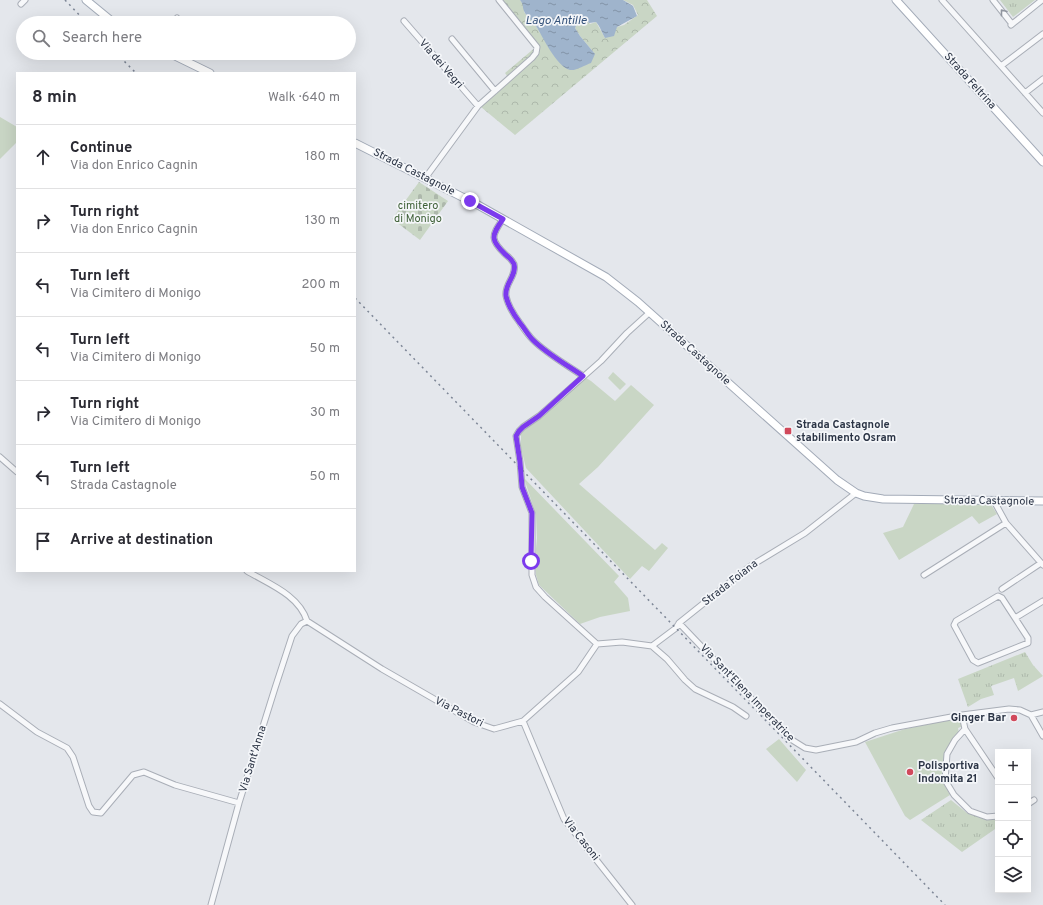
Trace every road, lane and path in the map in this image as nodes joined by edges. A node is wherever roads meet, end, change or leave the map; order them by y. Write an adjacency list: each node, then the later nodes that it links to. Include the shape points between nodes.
1 (86, 0): 7 (main road)
2 (499, 0): 15 (street, via 537,47 532,58)
3 (896, 0): 20 (main road, Strada Feltrina)
4 (942, 0): 12 (street)
5 (993, 0): 6 (street, one-way to 5, via 1011,24)
6 (1042, 0)
7 (105, 16)
8 (404, 21): 17 (street, Via dei Vegri)
9 (1043, 34): 12 (street)
10 (452, 39): 15 (street)
11 (183, 60): 13 (main road)
12 (1001, 66): 16 (street)
13 (208, 72)
14 (1043, 79): 16 (street)
15 (495, 91): 17 (street)
16 (1025, 93): 18 (street)
17 (478, 106): 21 (street)
18 (1043, 113)
19 (356, 143): 21 (main road, Strada Castagnole)
20 (1043, 162)
21 (426, 178): 22 (main road, Strada Castagnole)
22 (503, 219): 23 (main road, Strada Castagnole, via 606,277); 24 (street, via 494,238 514,266 514,273 506,290 511,308 533,340)
23 (649, 312): 24 (street); 27 (main road, Strada Castagnole, via 810,457)
24 (583, 376): 39 (street, via 519,431 516,441 522,487 532,513 532,575 536,587)
25 (0, 457): 26 (street)
26 (16, 471)
27 (856, 493): 28 (main road, Strada Castagnole, via 883,499); 38 (street, Strada Foiana, via 805,532 749,567)
28 (994, 501): 29 (main road, Strada Castagnole); 30 (street)
29 (1043, 501)
30 (1006, 523): 31 (street); 33 (street)
31 (1042, 564): 34 (street)
32 (249, 572): 37 (street, via 291,597 304,612)
33 (924, 575)
34 (1002, 589)
35 (1043, 600): 36 (street)
36 (1015, 618): 36 (street, via 998,596 956,621 954,625 973,660 978,663 1028,643 1028,638)
37 (307, 621): 46 (street, Via Pastori, via 382,669 474,722 494,729); 52 (street, Via Sant'Anna, via 301,624 292,636)
38 (679, 623): 40 (street, Strada Foiana); 43 (street, Via Sant'Elena Imperatrice, via 789,738 805,748 816,750 856,742 892,728)
39 (597, 644): 40 (street, via 622,642); 46 (street, Via Pastori, via 578,672)
40 (652, 646): 45 (street, via 696,690)
41 (0, 704): 52 (street, via 37,732 67,748 73,757 93,812 101,813 133,775 144,772 175,785)
42 (1043, 712): 44 (street)
43 (962, 715): 44 (street, Via Sant'Elena Imperatrice, via 1009,709); 47 (street)
44 (1031, 715): 48 (street)
45 (746, 716)
46 (523, 721): 55 (street, Via Casoni, via 564,819)
47 (965, 729): 49 (street); 53 (street, via 947,754 945,780 954,795 970,811 988,817)
48 (1043, 736)
49 (995, 774)
50 (1034, 800): 51 (street)
51 (1031, 802)
52 (239, 804): 54 (street, Via Sant'Anna)
53 (995, 816)
54 (211, 905)
55 (632, 905)

